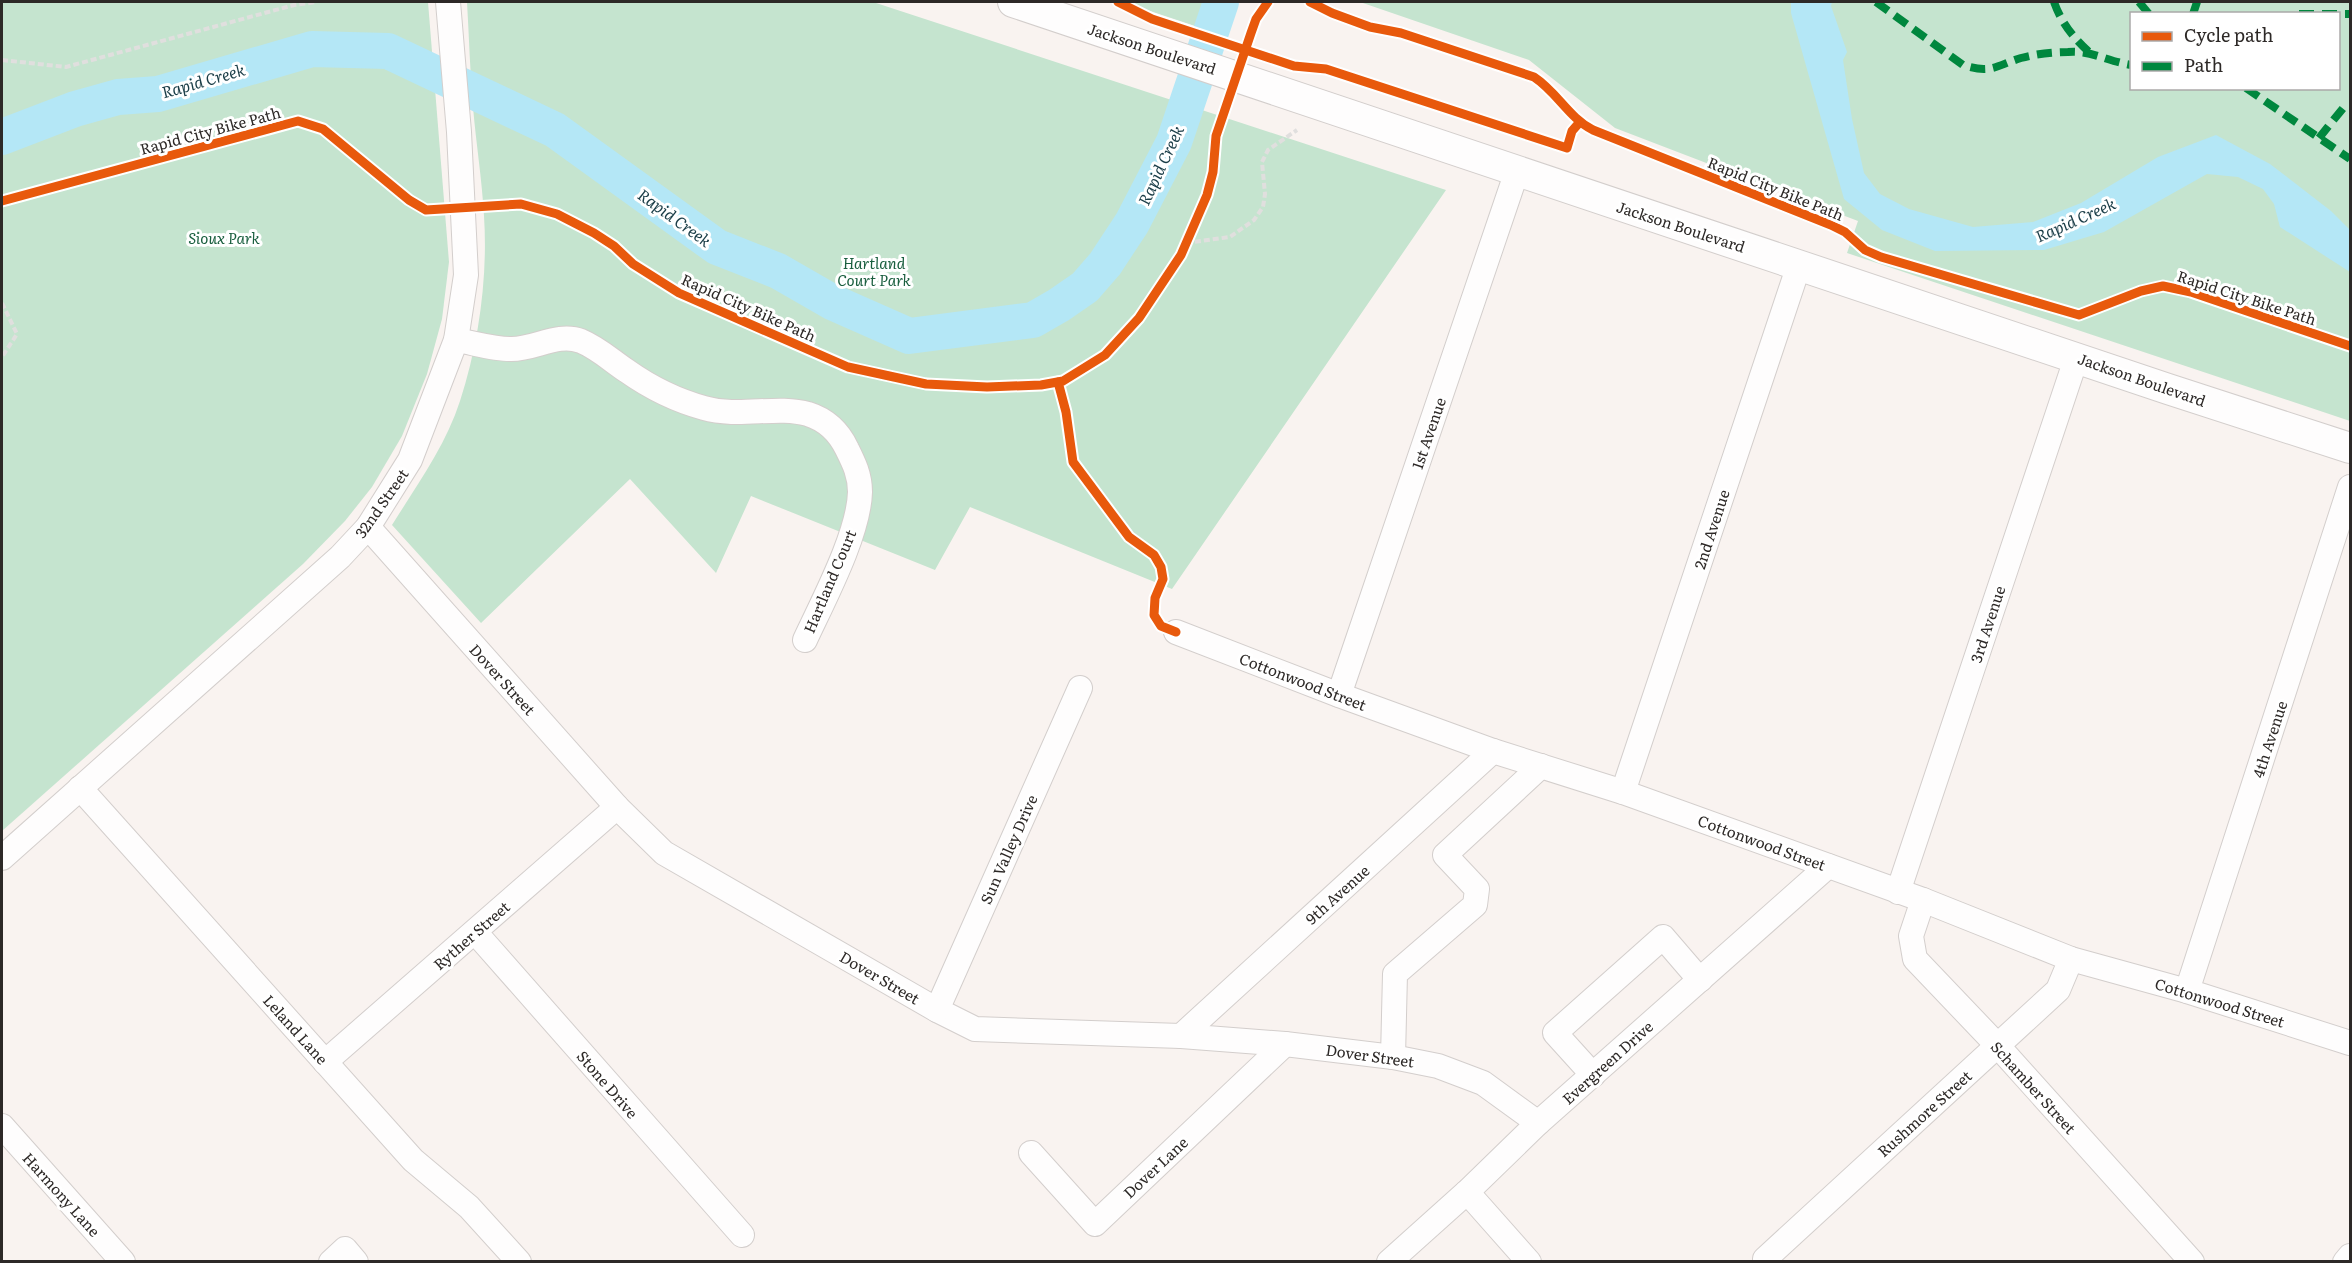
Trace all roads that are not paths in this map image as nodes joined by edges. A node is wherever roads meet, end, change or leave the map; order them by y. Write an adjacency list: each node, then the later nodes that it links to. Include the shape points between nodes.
1 (1013, 2): 3 (main road, Jackson Boulevard)
2 (448, 7): 5 (street, 32nd Street, via 466,275)
3 (1517, 171): 4 (main road, Jackson Boulevard); 13 (street, 1st Avenue)
4 (1799, 265): 6 (main road, Jackson Boulevard); 17 (street, 2nd Avenue)
5 (456, 340): 9 (street, 32nd Street, via 410,460); 11 (street, Hartland Court, via 510,350 557,339 579,340 657,391 681,402 716,411 808,414 833,426 857,468 860,492 835,575)
6 (2076, 357): 7 (main road, Jackson Boulevard); 21 (street, 3rd Avenue)
7 (2350, 448)
8 (2350, 487): 26 (street, 4th Avenue)
9 (368, 527): 16 (street, 32nd Street, via 340,557); 18 (street, Dover Street)
10 (1176, 632): 13 (street, Cottonwood Street)
11 (805, 640)
12 (1080, 688): 27 (street, Sun Valley Drive)
13 (1339, 695): 14 (street, Cottonwood Street)
14 (1493, 751): 15 (street, Cottonwood Street); 28 (street, 9th Avenue)
15 (1541, 766): 17 (street, Cottonwood Street); 32 (street, via 1445,855 1477,889 1475,905 1395,974)
16 (80, 788): 19 (street, 32nd Street); 33 (street, Leland Lane)
17 (1623, 792): 20 (street, Cottonwood Street)
18 (616, 807): 23 (street, Ryther Street); 27 (street, Dover Street, via 664,853)
19 (2, 858)
20 (1828, 866): 21 (street, Cottonwood Street); 25 (street, Evergreen Drive)
21 (1898, 892): 22 (street, Cottonwood Street)
22 (1923, 900): 24 (street, Cottonwood Street); 31 (street, Schamber Street, via 1911,936 1915,959)
23 (475, 932): 33 (street, Ryther Street); 39 (street, Stone Drive)
24 (2071, 959): 26 (street, Cottonwood Street); 31 (street, Rushmore Street, via 2058,990)
25 (1700, 980): 34 (street, Evergreen Drive); 34 (street, via 1663,937 1555,1034)
26 (2187, 991): 29 (street, Cottonwood Street)
27 (937, 1010): 28 (street, Dover Street, via 975,1029)
28 (1181, 1036): 30 (street, Dover Street)
29 (2350, 1042)
30 (1285, 1044): 32 (street, Dover Street); 37 (street, Dover Lane, via 1095,1224)
31 (1997, 1046): 41 (street, Rushmore Street); 48 (street, Schamber Street)
32 (1393, 1057): 35 (street, Dover Street, via 1438,1066 1483,1083)
33 (326, 1062): 45 (street, Leland Lane, via 413,1160 470,1207)
34 (1593, 1075): 35 (street, Evergreen Drive)
35 (1538, 1123): 38 (street, Evergreen Drive)
36 (2, 1126): 42 (street, Harmony Lane)
37 (1031, 1153)
38 (1467, 1192): 46 (street, Evergreen Drive); 47 (street)
39 (742, 1235)
40 (2350, 1256): 49 (street)
41 (1765, 1259)
42 (123, 1262)
43 (331, 1262): 44 (street, via 345,1250)
44 (356, 1262)
45 (519, 1262)
46 (1389, 1262)
47 (1529, 1262)
48 (2192, 1262)
49 (2345, 1262)

